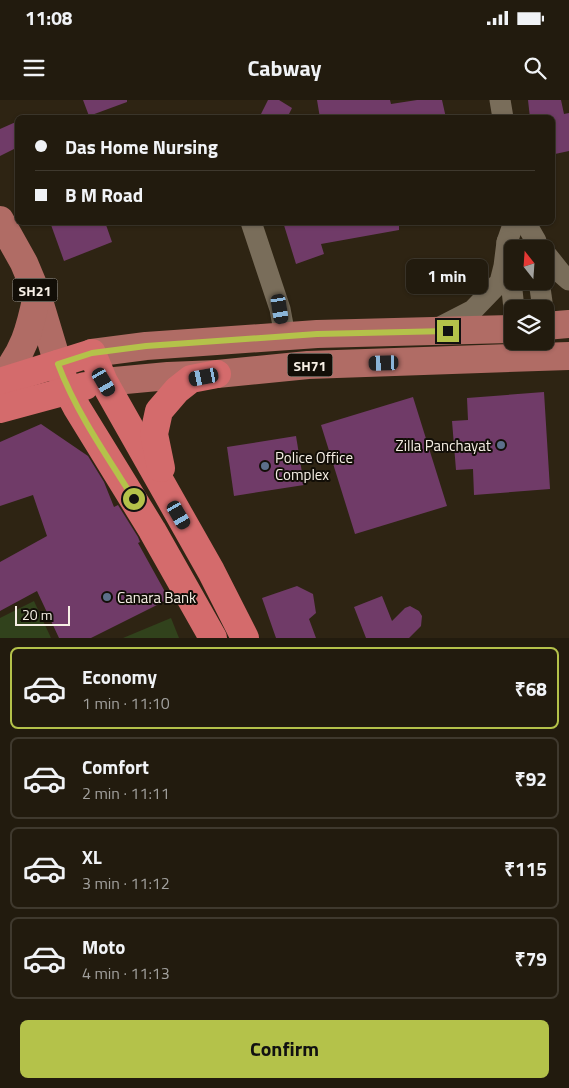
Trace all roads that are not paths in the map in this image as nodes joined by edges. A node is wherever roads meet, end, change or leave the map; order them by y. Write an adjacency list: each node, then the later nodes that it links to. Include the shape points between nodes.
1 (500, 100): 2 (street)
2 (502, 115)
3 (0, 220): 10 (main road, SH21)
4 (252, 225): 16 (street, via 280,309)
5 (527, 225): 7 (street)
6 (510, 232): 11 (street); 15 (street, via 500,282 473,310)
7 (535, 240)
8 (554, 266): 9 (street)
9 (569, 280)
10 (37, 294): 20 (main road, SH21); 22 (main road, via 30,330)
11 (514, 300)
12 (569, 324): 13 (main road)
13 (554, 325)
14 (504, 329): 15 (main road, SH71)
15 (430, 332): 16 (main road, SH71)
16 (285, 336): 18 (main road, SH71)
17 (516, 350): 19 (main road, SH71); 21 (main road, SH71)
18 (92, 353): 20 (highway, SH71); 23 (highway)
19 (559, 357)
20 (58, 364): 22 (highway); 24 (highway)
21 (217, 374): 23 (main road, SH71); 26 (highway, via 191,379 159,411 154,440)
22 (0, 381)
23 (104, 382): 24 (highway, SH71); 26 (highway)
24 (68, 390): 25 (highway); 27 (highway)
25 (0, 410)
26 (171, 501): 28 (highway)
27 (213, 638)
28 (246, 638)

